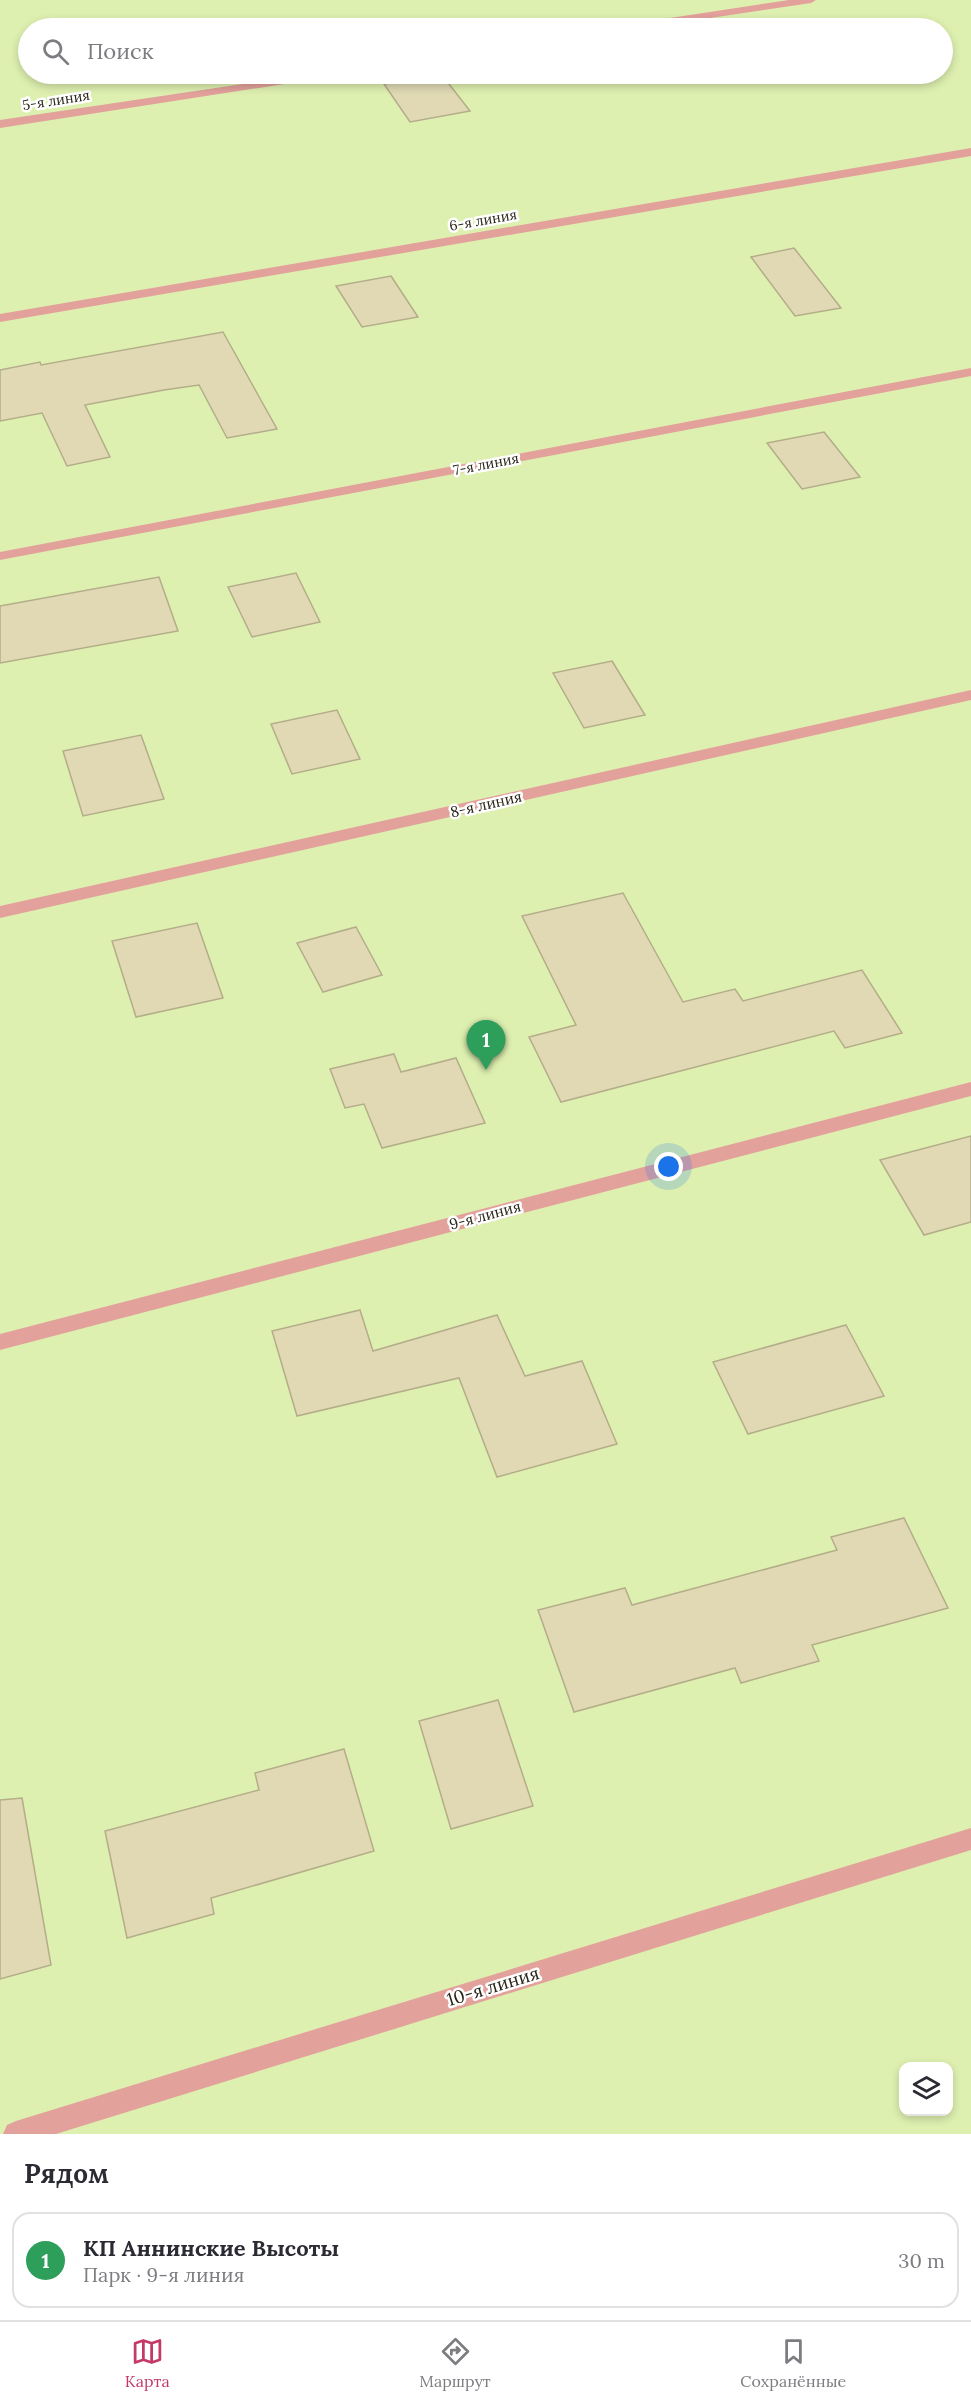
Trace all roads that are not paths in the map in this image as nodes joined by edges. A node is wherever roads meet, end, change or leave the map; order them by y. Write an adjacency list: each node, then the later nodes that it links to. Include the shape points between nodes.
1 (811, 0): 2 (street)
2 (691, 18)
3 (263, 84): 4 (street, 5-я линия)
4 (0, 124)
5 (971, 152): 6 (street, 6-я линия)
6 (0, 318)
7 (971, 372): 8 (street, 7-я линия)
8 (0, 556)
9 (971, 695): 10 (street, 8-я линия)
10 (0, 912)
11 (971, 1089): 12 (street, 9-я линия)
12 (0, 1342)
13 (971, 1839): 14 (street, 10-я линия)
14 (16, 2134)

